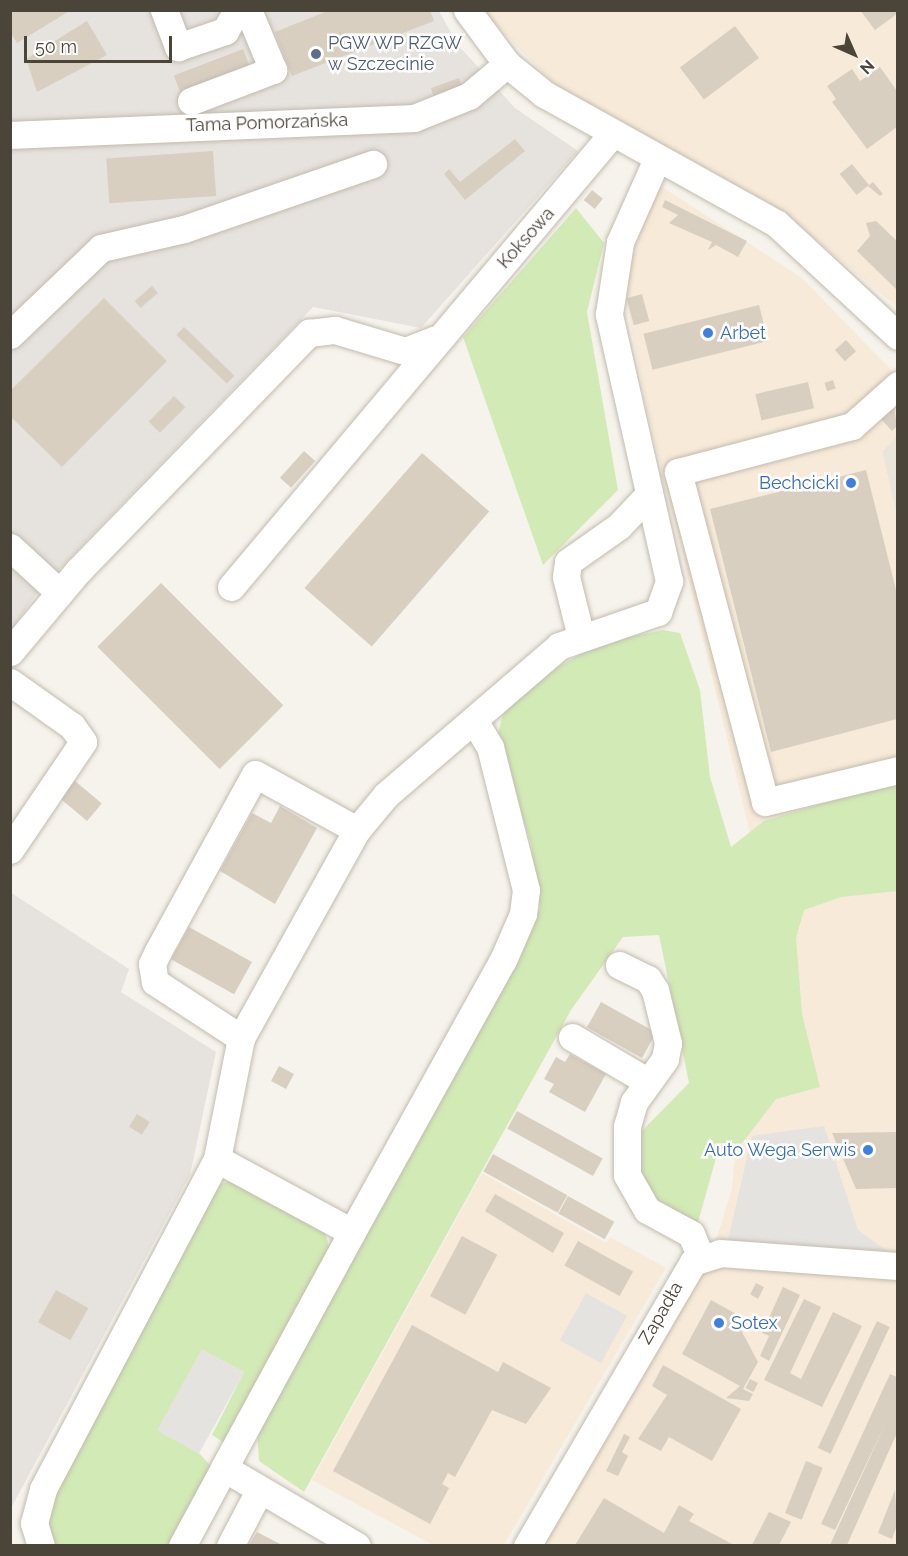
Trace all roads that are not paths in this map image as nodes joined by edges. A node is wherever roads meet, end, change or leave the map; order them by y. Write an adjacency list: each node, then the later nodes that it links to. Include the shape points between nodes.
1 (164, 10): 2 (street, via 178,48 225,31)
2 (237, 10)
3 (248, 10): 6 (street, via 273,70)
4 (467, 10): 5 (street)
5 (507, 64): 7 (street, via 544,94); 8 (street, Tama Pomorzańska, via 469,96 414,118)
6 (191, 101)
7 (612, 134): 9 (street); 13 (street, Koksowa)
8 (10, 135)
9 (657, 159): 12 (street, via 776,223); 15 (street, via 622,234 609,294 611,341)
10 (373, 164): 11 (street, via 184,229 101,248)
11 (10, 335)
12 (897, 336)
13 (437, 339): 17 (street, Koksowa); 18 (street, via 405,351 335,330 309,333)
14 (897, 385): 23 (street, via 852,426 678,472 765,802)
15 (649, 494): 19 (street, via 619,526 568,562 566,577); 19 (street, via 669,581 667,598 645,620)
16 (10, 547): 18 (street)
17 (231, 588)
18 (59, 592): 20 (street)
19 (582, 637): 22 (street, via 547,655)
20 (10, 652)
21 (10, 682): 25 (street, via 72,726 83,742)
22 (474, 720): 24 (street, via 386,795); 31 (street, via 490,747 526,890 523,914)
23 (897, 770)
24 (357, 830): 28 (street); 28 (street, via 255,774 249,784 152,964 155,982 165,993)
25 (10, 849)
26 (619, 965): 29 (street, via 648,980 655,990 668,1043 664,1059)
27 (572, 1037): 29 (street)
28 (241, 1038): 30 (street)
29 (647, 1081): 32 (street, via 627,1126 627,1175 647,1210 690,1234)
30 (217, 1159): 31 (street); 37 (street, via 43,1489 34,1523)
31 (352, 1232): 34 (street)
32 (701, 1257): 33 (street, via 720,1253); 40 (street, Zapadła, via 686,1270)
33 (897, 1266)
34 (224, 1468): 35 (street); 38 (street)
35 (260, 1489): 36 (street); 39 (street)
36 (355, 1544)
37 (41, 1545)
38 (183, 1545)
39 (231, 1545)
40 (527, 1545)

